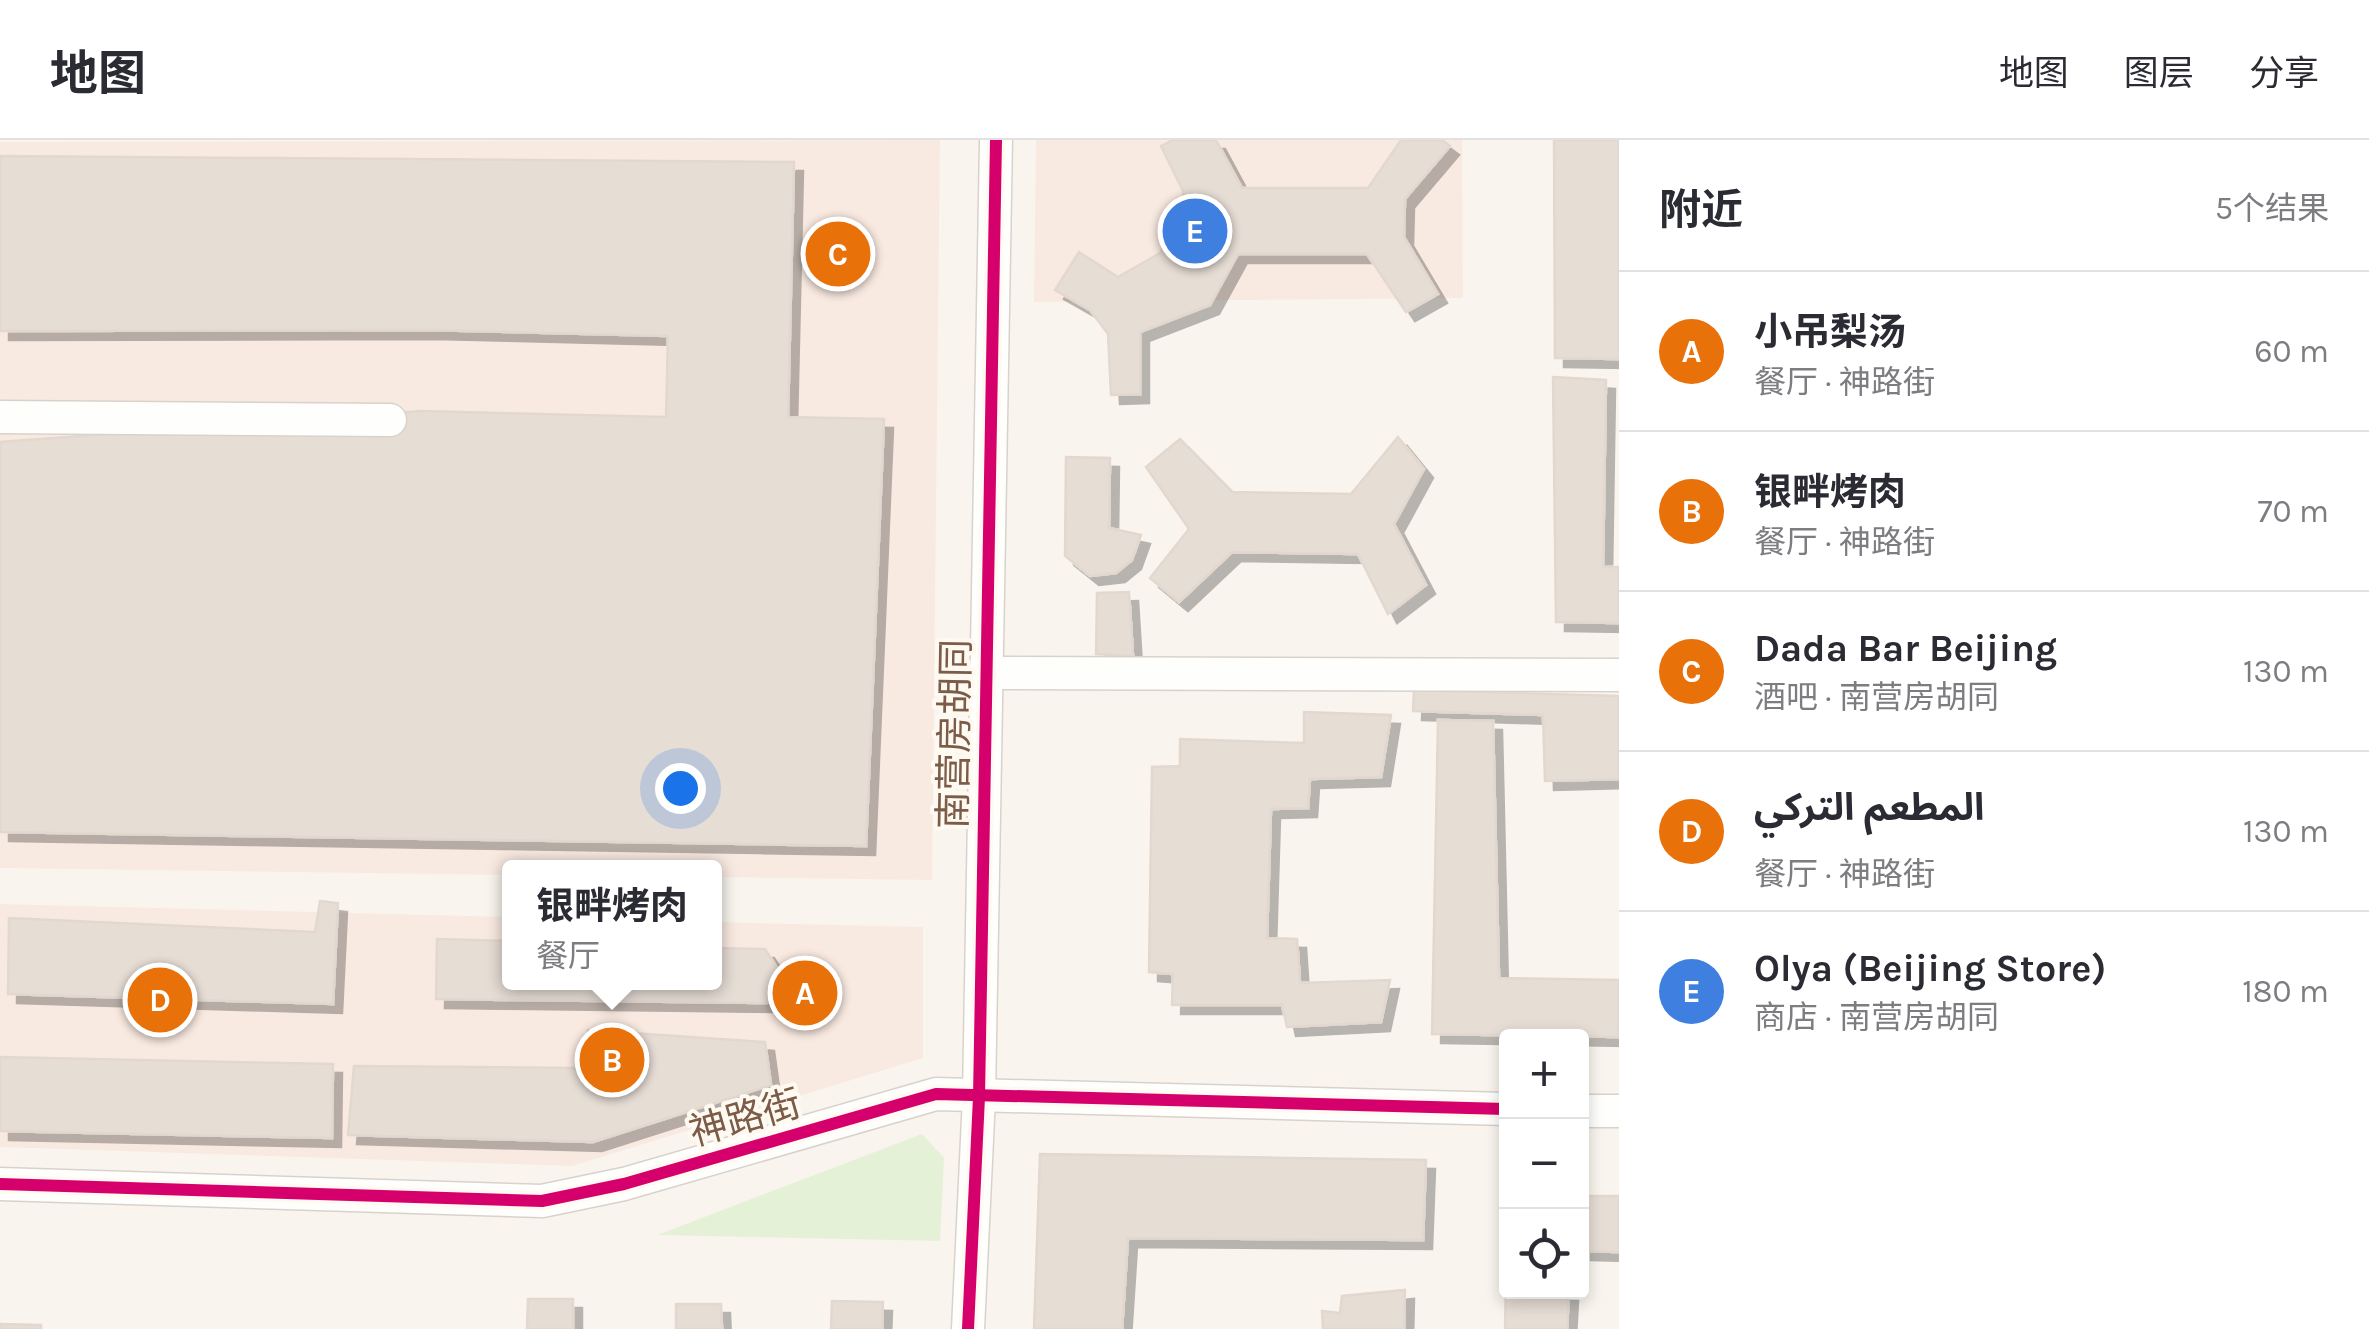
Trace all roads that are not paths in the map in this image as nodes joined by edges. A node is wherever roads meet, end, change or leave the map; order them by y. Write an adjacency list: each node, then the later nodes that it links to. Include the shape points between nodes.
1 (996, 140): 4 (street, 南营房胡同)
2 (0, 417): 3 (street)
3 (390, 420)
4 (986, 673): 5 (street); 6 (street, 南营房胡同)
5 (1619, 675)
6 (979, 1097): 7 (street, 神路街); 10 (street, 神路街, via 936,1094 624,1184 542,1201); 11 (street, 南营房胡同)
7 (1499, 1109)
8 (1589, 1110): 9 (street)
9 (1619, 1111)
10 (0, 1184)
11 (968, 1329)

